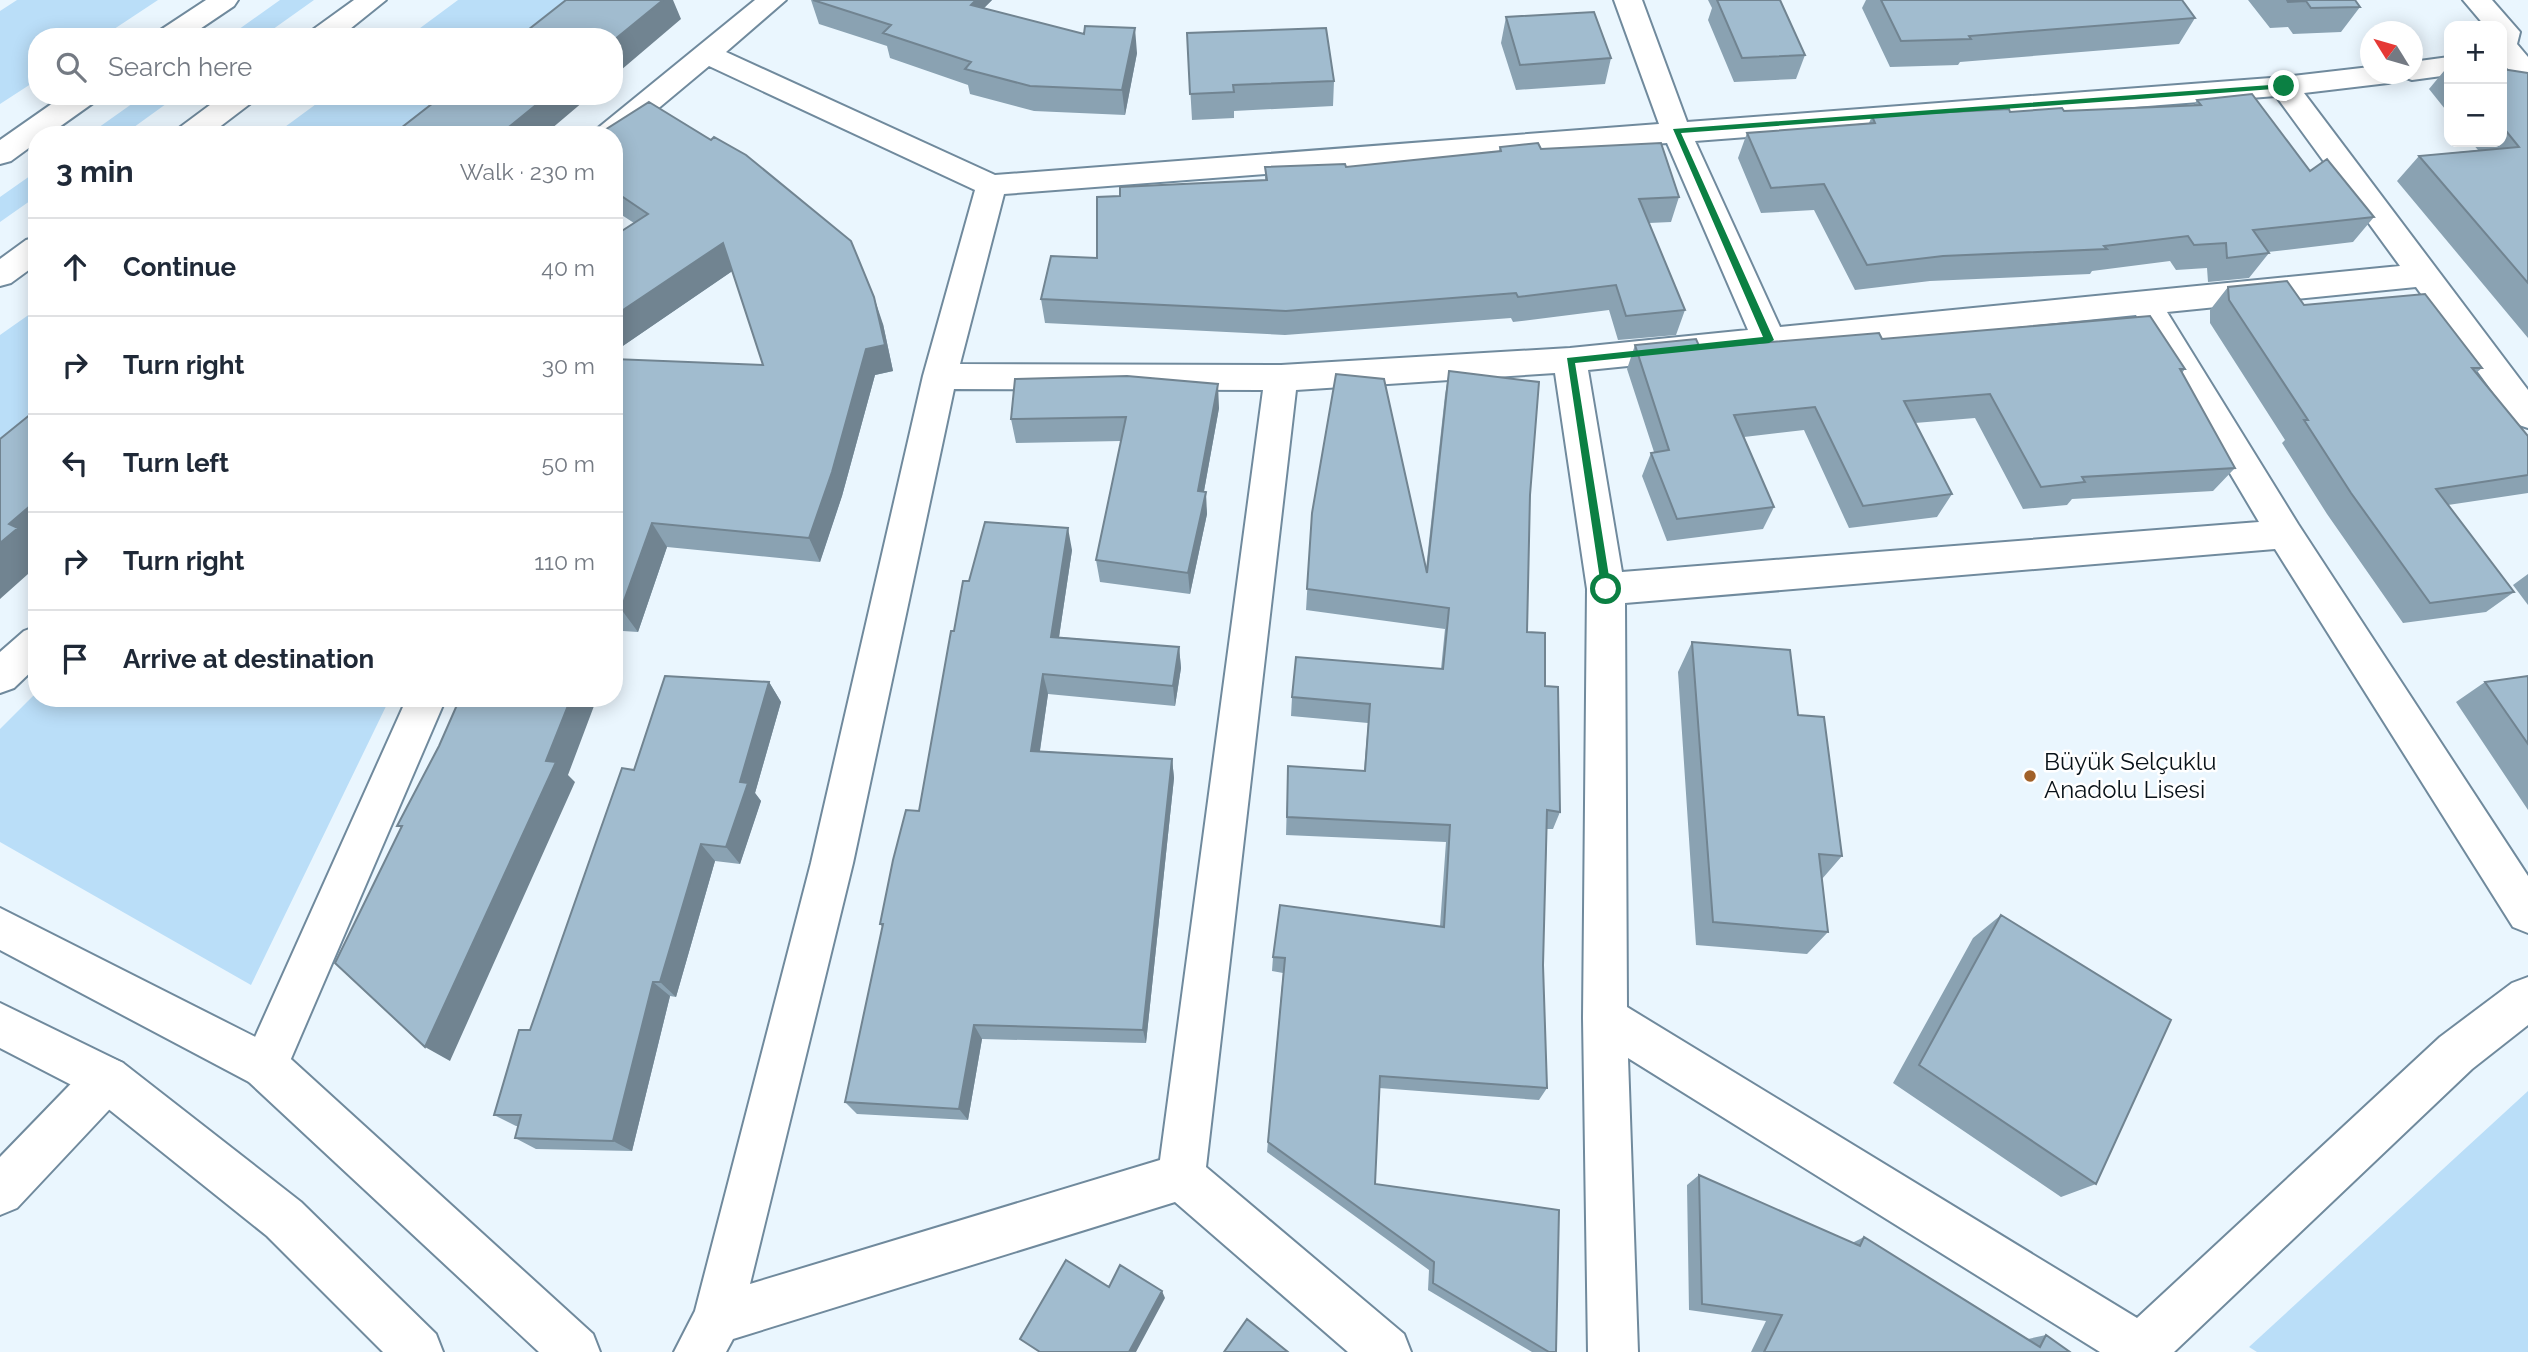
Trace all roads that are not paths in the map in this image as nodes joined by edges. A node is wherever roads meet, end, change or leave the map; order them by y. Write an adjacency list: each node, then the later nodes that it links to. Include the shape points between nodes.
1 (224, 0): 6 (main road)
2 (372, 0): 7 (main road)
3 (772, 0): 9 (main road)
4 (1628, 0): 19 (main road)
5 (2477, 0): 8 (main road)
6 (182, 28)
7 (333, 28)
8 (2511, 43)
9 (706, 54): 18 (main road); 22 (main road)
10 (2444, 67): 11 (main road)
11 (2423, 70)
12 (2360, 77): 13 (main road)
13 (2284, 86): 19 (main road); 25 (main road)
14 (70, 105): 16 (main road)
15 (229, 105): 17 (main road)
16 (40, 126)
17 (201, 126)
18 (619, 126)
19 (1676, 131): 22 (main road); 27 (main road)
20 (28, 134): 21 (main road)
21 (0, 154)
22 (991, 185): 29 (main road)
23 (28, 255): 24 (main road)
24 (0, 275)
25 (2422, 275): 26 (main road); 31 (main road)
26 (2144, 301): 27 (main road); 32 (main road)
27 (1769, 340): 28 (main road)
28 (1570, 360): 30 (main road); 33 (main road)
29 (940, 376): 30 (main road); 46 (main road, via 832,863)
30 (1280, 378): 44 (main road)
31 (2528, 415)
32 (2285, 534): 33 (main road); 37 (main road)
33 (1606, 589): 40 (main road)
34 (28, 650): 35 (main road)
35 (0, 676)
36 (423, 707): 42 (main road)
37 (2528, 913)
38 (0, 928): 42 (main road)
39 (2528, 998): 47 (main road, via 2456,1053)
40 (1605, 1018): 47 (main road); 51 (main road)
41 (0, 1025): 43 (main road)
42 (265, 1066): 49 (main road)
43 (107, 1079): 45 (main road); 48 (main road, via 284,1219)
44 (1181, 1177): 46 (main road); 50 (main road)
45 (0, 1191)
46 (708, 1336)
47 (2143, 1350)
48 (418, 1352)
49 (575, 1352)
50 (1386, 1352)
51 (1613, 1352)

